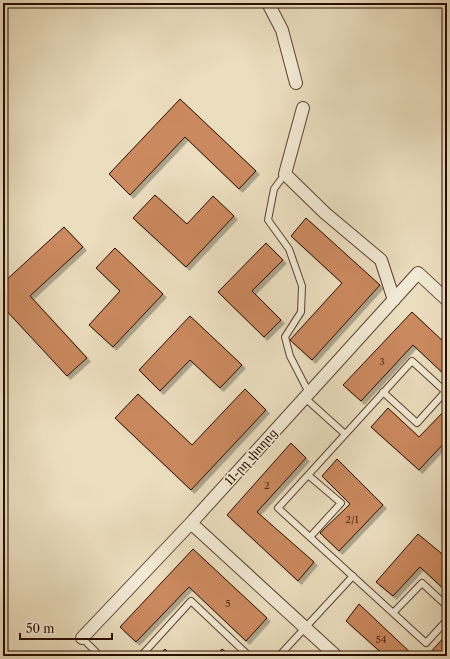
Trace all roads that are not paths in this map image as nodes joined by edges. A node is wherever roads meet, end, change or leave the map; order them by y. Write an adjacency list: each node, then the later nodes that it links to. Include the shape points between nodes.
1 (268, 3): 2 (street, via 282,30)
2 (296, 83)
3 (303, 108): 4 (street)
4 (285, 174): 5 (street, via 325,213 381,260); 9 (lane, via 274,189 268,220 289,249 302,286 300,312 285,337 290,356)
5 (394, 300): 6 (street, 11-րդ փողոց, via 418,273); 9 (street, 11-րդ փողոց)
6 (447, 300)
7 (383, 392): 8 (lane, via 412,361); 8 (lane, via 417,423); 10 (lane)
8 (446, 392)
9 (307, 395): 10 (lane); 12 (street, 11-րդ փողոց)
10 (345, 434): 11 (lane)
11 (308, 475): 13 (lane, via 278,508); 13 (lane, via 340,503)
12 (191, 523): 18 (street); 19 (street, 11-րդ փողոց)
13 (310, 537): 14 (lane)
14 (353, 576): 16 (lane); 18 (lane)
15 (447, 606): 16 (lane, via 422,583)
16 (393, 613): 17 (lane, via 426,643)
17 (447, 620)
18 (305, 628): 23 (lane); 24 (street)
19 (82, 638): 20 (lane)
20 (100, 656)
21 (141, 656): 22 (lane, via 191,601)
22 (249, 656)
23 (279, 656)
24 (336, 656)

